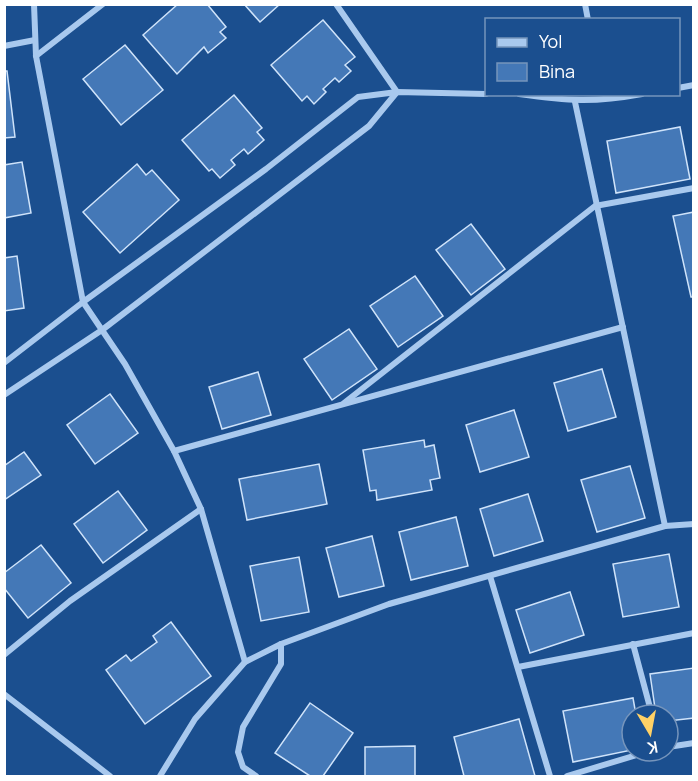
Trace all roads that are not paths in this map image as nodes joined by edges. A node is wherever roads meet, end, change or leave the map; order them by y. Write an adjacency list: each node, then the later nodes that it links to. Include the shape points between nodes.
1 (34, 4): 4 (street)
2 (103, 4): 6 (street)
3 (336, 4): 7 (street)
4 (35, 40): 5 (street); 6 (street)
5 (4, 46)
6 (36, 56): 15 (street)
7 (397, 92): 8 (street); 15 (street, via 358,97); 17 (street, via 369,126)
8 (485, 94)
9 (533, 96): 12 (street)
10 (622, 96): 11 (street)
11 (601, 98): 12 (street)
12 (575, 102): 14 (street)
13 (693, 188): 14 (street)
14 (595, 206): 16 (street); 20 (street)
15 (82, 302): 17 (street); 18 (street)
16 (623, 327): 20 (street); 23 (street)
17 (102, 330): 19 (street); 21 (street)
18 (4, 363)
19 (4, 396)
20 (341, 405): 21 (street)
21 (174, 451): 22 (street)
22 (201, 509): 29 (street, via 70,601); 30 (street)
23 (665, 525): 24 (street); 25 (street)
24 (693, 525)
25 (490, 576): 27 (street, via 390,604); 31 (street)
26 (693, 633): 28 (street)
27 (281, 644): 30 (street); 37 (street, via 281,664 243,727 238,752 243,767)
28 (633, 644): 31 (street); 33 (street)
29 (4, 655)
30 (245, 662): 36 (street, via 195,720)
31 (518, 667): 38 (street)
32 (4, 694): 35 (street)
33 (649, 703)
34 (620, 760): 39 (street)
35 (110, 777)
36 (160, 777)
37 (256, 777)
38 (550, 777)
39 (567, 777)

